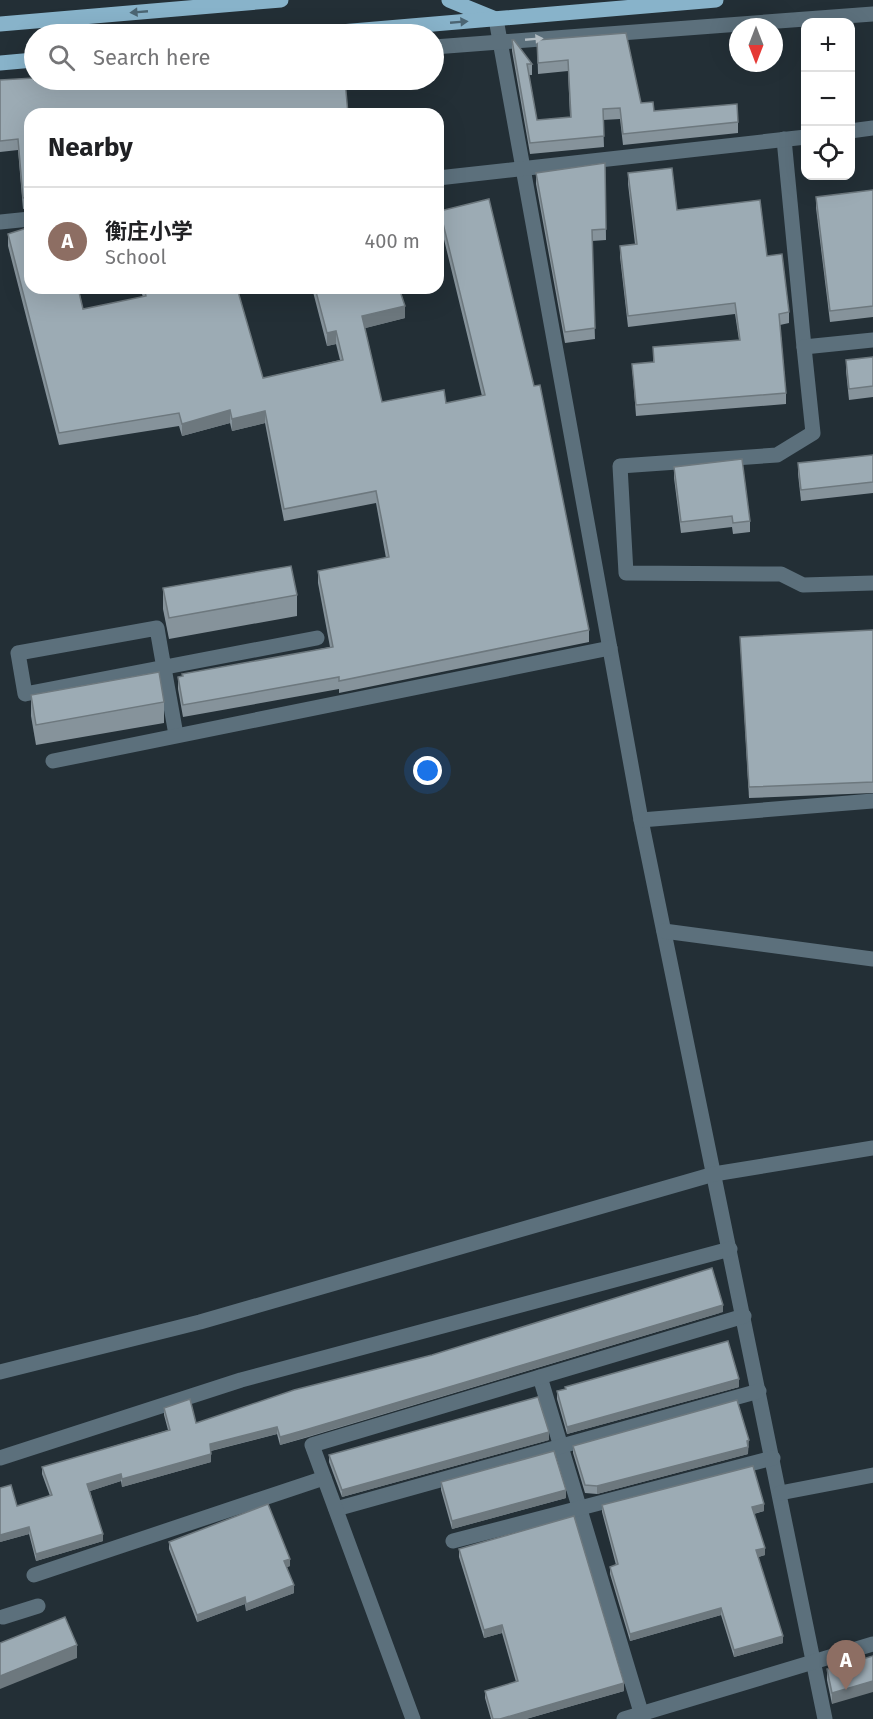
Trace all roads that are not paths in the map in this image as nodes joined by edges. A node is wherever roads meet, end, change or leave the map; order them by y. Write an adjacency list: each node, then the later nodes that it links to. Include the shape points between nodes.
1 (281, 0): 6 (main road, one-way to 6)
2 (449, 0): 5 (main road)
3 (716, 0): 5 (main road)
4 (873, 14): 8 (street, one-way to 4)
5 (496, 19): 7 (main road, one-way to 5); 8 (street)
6 (0, 24)
7 (436, 24)
8 (500, 41): 9 (street); 16 (street)
9 (444, 46)
10 (24, 61): 11 (main road)
11 (0, 63)
12 (873, 129): 13 (street)
13 (855, 131)
14 (801, 137): 15 (street)
15 (784, 139): 16 (street); 21 (street)
16 (523, 170): 17 (street); 24 (street)
17 (444, 177)
18 (24, 220): 19 (street)
19 (0, 222)
20 (873, 340): 21 (street)
21 (804, 347): 22 (street, via 813,433 777,455 620,466 626,573 782,574 803,585)
22 (873, 583)
23 (317, 638): 25 (street)
24 (610, 648): 26 (street); 29 (street)
25 (164, 667): 25 (street, via 157,628 18,653 25,694); 26 (street)
26 (176, 735): 27 (street)
27 (53, 760)
28 (873, 801): 29 (street)
29 (641, 820): 30 (street)
30 (664, 931): 31 (street); 33 (street)
31 (873, 959)
32 (873, 1148): 33 (street)
33 (714, 1174): 34 (street); 36 (street, via 200,1322)
34 (730, 1249): 35 (street); 40 (street, via 241,1380)
35 (744, 1316): 37 (street); 38 (street)
36 (0, 1372)
37 (540, 1377): 39 (street); 43 (street, via 312,1445)
38 (759, 1391): 39 (street); 41 (street)
39 (561, 1446): 45 (street); 46 (street)
40 (0, 1458)
41 (773, 1458): 44 (street); 46 (street)
42 (873, 1474): 44 (street)
43 (324, 1478): 45 (street); 48 (street)
44 (780, 1493): 52 (street)
45 (336, 1509): 54 (street)
46 (580, 1509): 47 (street); 53 (street)
47 (453, 1541)
48 (34, 1575)
49 (38, 1606): 50 (street)
50 (1, 1614)
51 (873, 1644): 52 (street)
52 (813, 1661): 53 (street); 56 (street)
53 (642, 1716): 55 (street)
54 (413, 1719)
55 (624, 1719)
56 (825, 1719)

